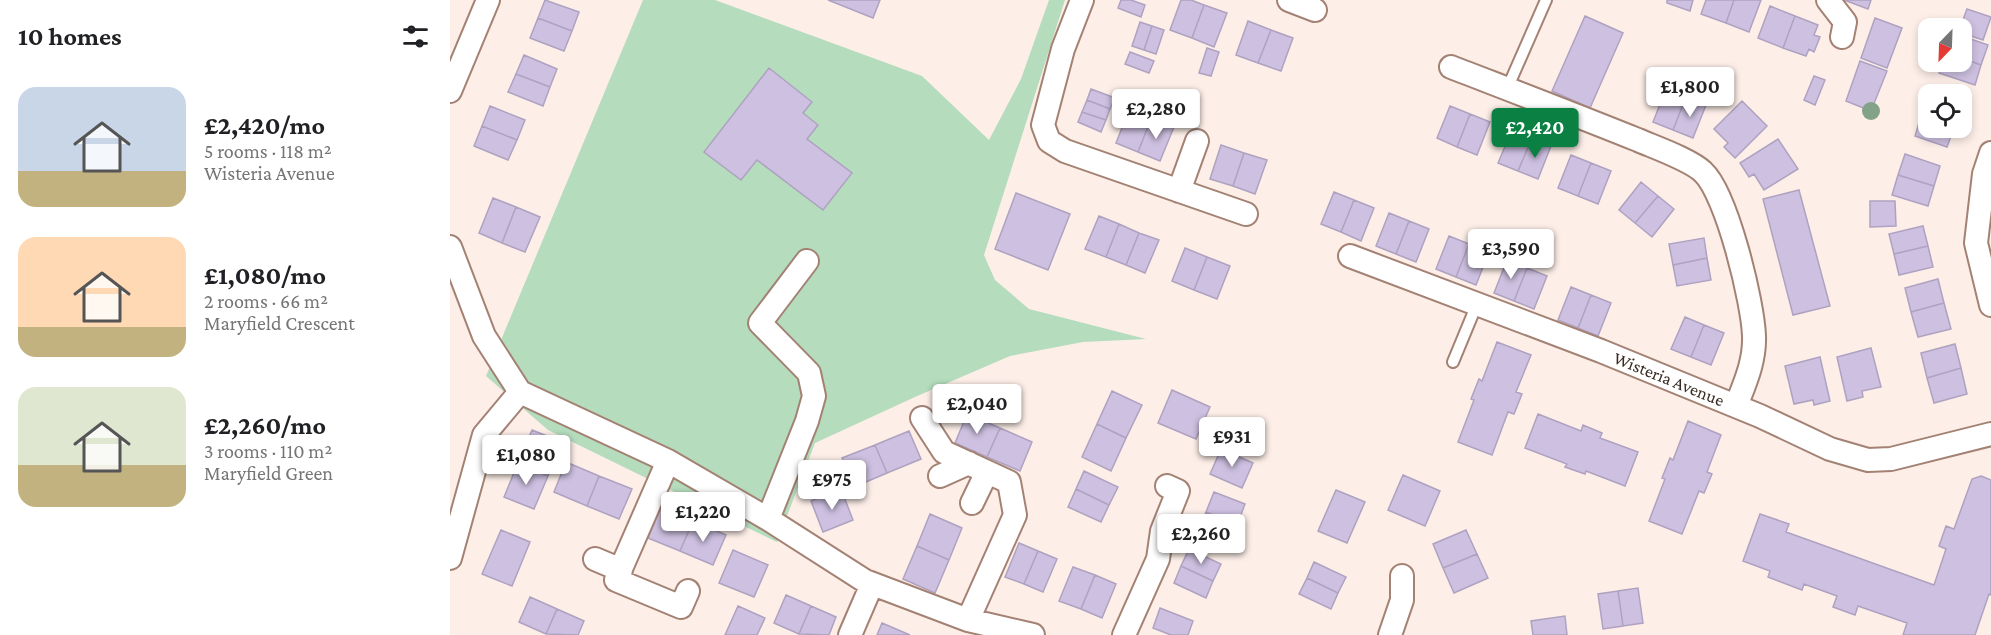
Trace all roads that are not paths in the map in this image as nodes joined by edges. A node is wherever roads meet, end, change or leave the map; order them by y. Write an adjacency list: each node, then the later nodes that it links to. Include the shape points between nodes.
1 (488, 0): 10 (street)
2 (1082, 0): 13 (street, via 1063,49 1043,125 1049,141 1065,151)
3 (1289, 0): 6 (street)
4 (1546, 0): 9 (lane)
5 (1828, 0): 7 (street, via 1845,22)
6 (1316, 10)
7 (1842, 37)
8 (1451, 66): 9 (street)
9 (1507, 88): 22 (street, via 1675,156 1704,172 1720,199 1731,230 1754,337 1751,367)
10 (450, 91)
11 (1197, 141): 13 (street)
12 (1991, 153): 19 (street, via 1984,174 1976,243)
13 (1179, 191): 14 (street)
14 (1246, 214)
15 (450, 247): 21 (street, via 484,336)
16 (1350, 256): 18 (street, Wisteria Avenue)
17 (807, 261): 30 (street, via 760,323 809,372 814,396)
18 (1477, 304): 20 (lane); 22 (street, Wisteria Avenue)
19 (1991, 305)
20 (1453, 362)
21 (520, 392): 25 (street); 31 (street, via 484,435)
22 (1736, 406): 24 (street, Wisteria Avenue, via 1830,449 1868,460 1891,459)
23 (922, 418): 26 (street, via 944,452)
24 (1991, 434)
25 (668, 461): 30 (street); 33 (street)
26 (978, 468): 27 (street); 29 (street); 37 (street, via 1009,482 1015,515)
27 (940, 476)
28 (1167, 486): 40 (street, via 1178,491 1162,531 1158,559)
29 (972, 503)
30 (768, 519): 35 (street)
31 (450, 558)
32 (595, 559): 33 (street)
33 (621, 570): 36 (street, via 616,580 681,607)
34 (1402, 576): 41 (street, via 1402,600)
35 (872, 584): 37 (street); 38 (street)
36 (688, 591)
37 (968, 620): 39 (street)
38 (850, 635)
39 (1034, 635)
40 (1124, 635)
41 (1390, 635)

